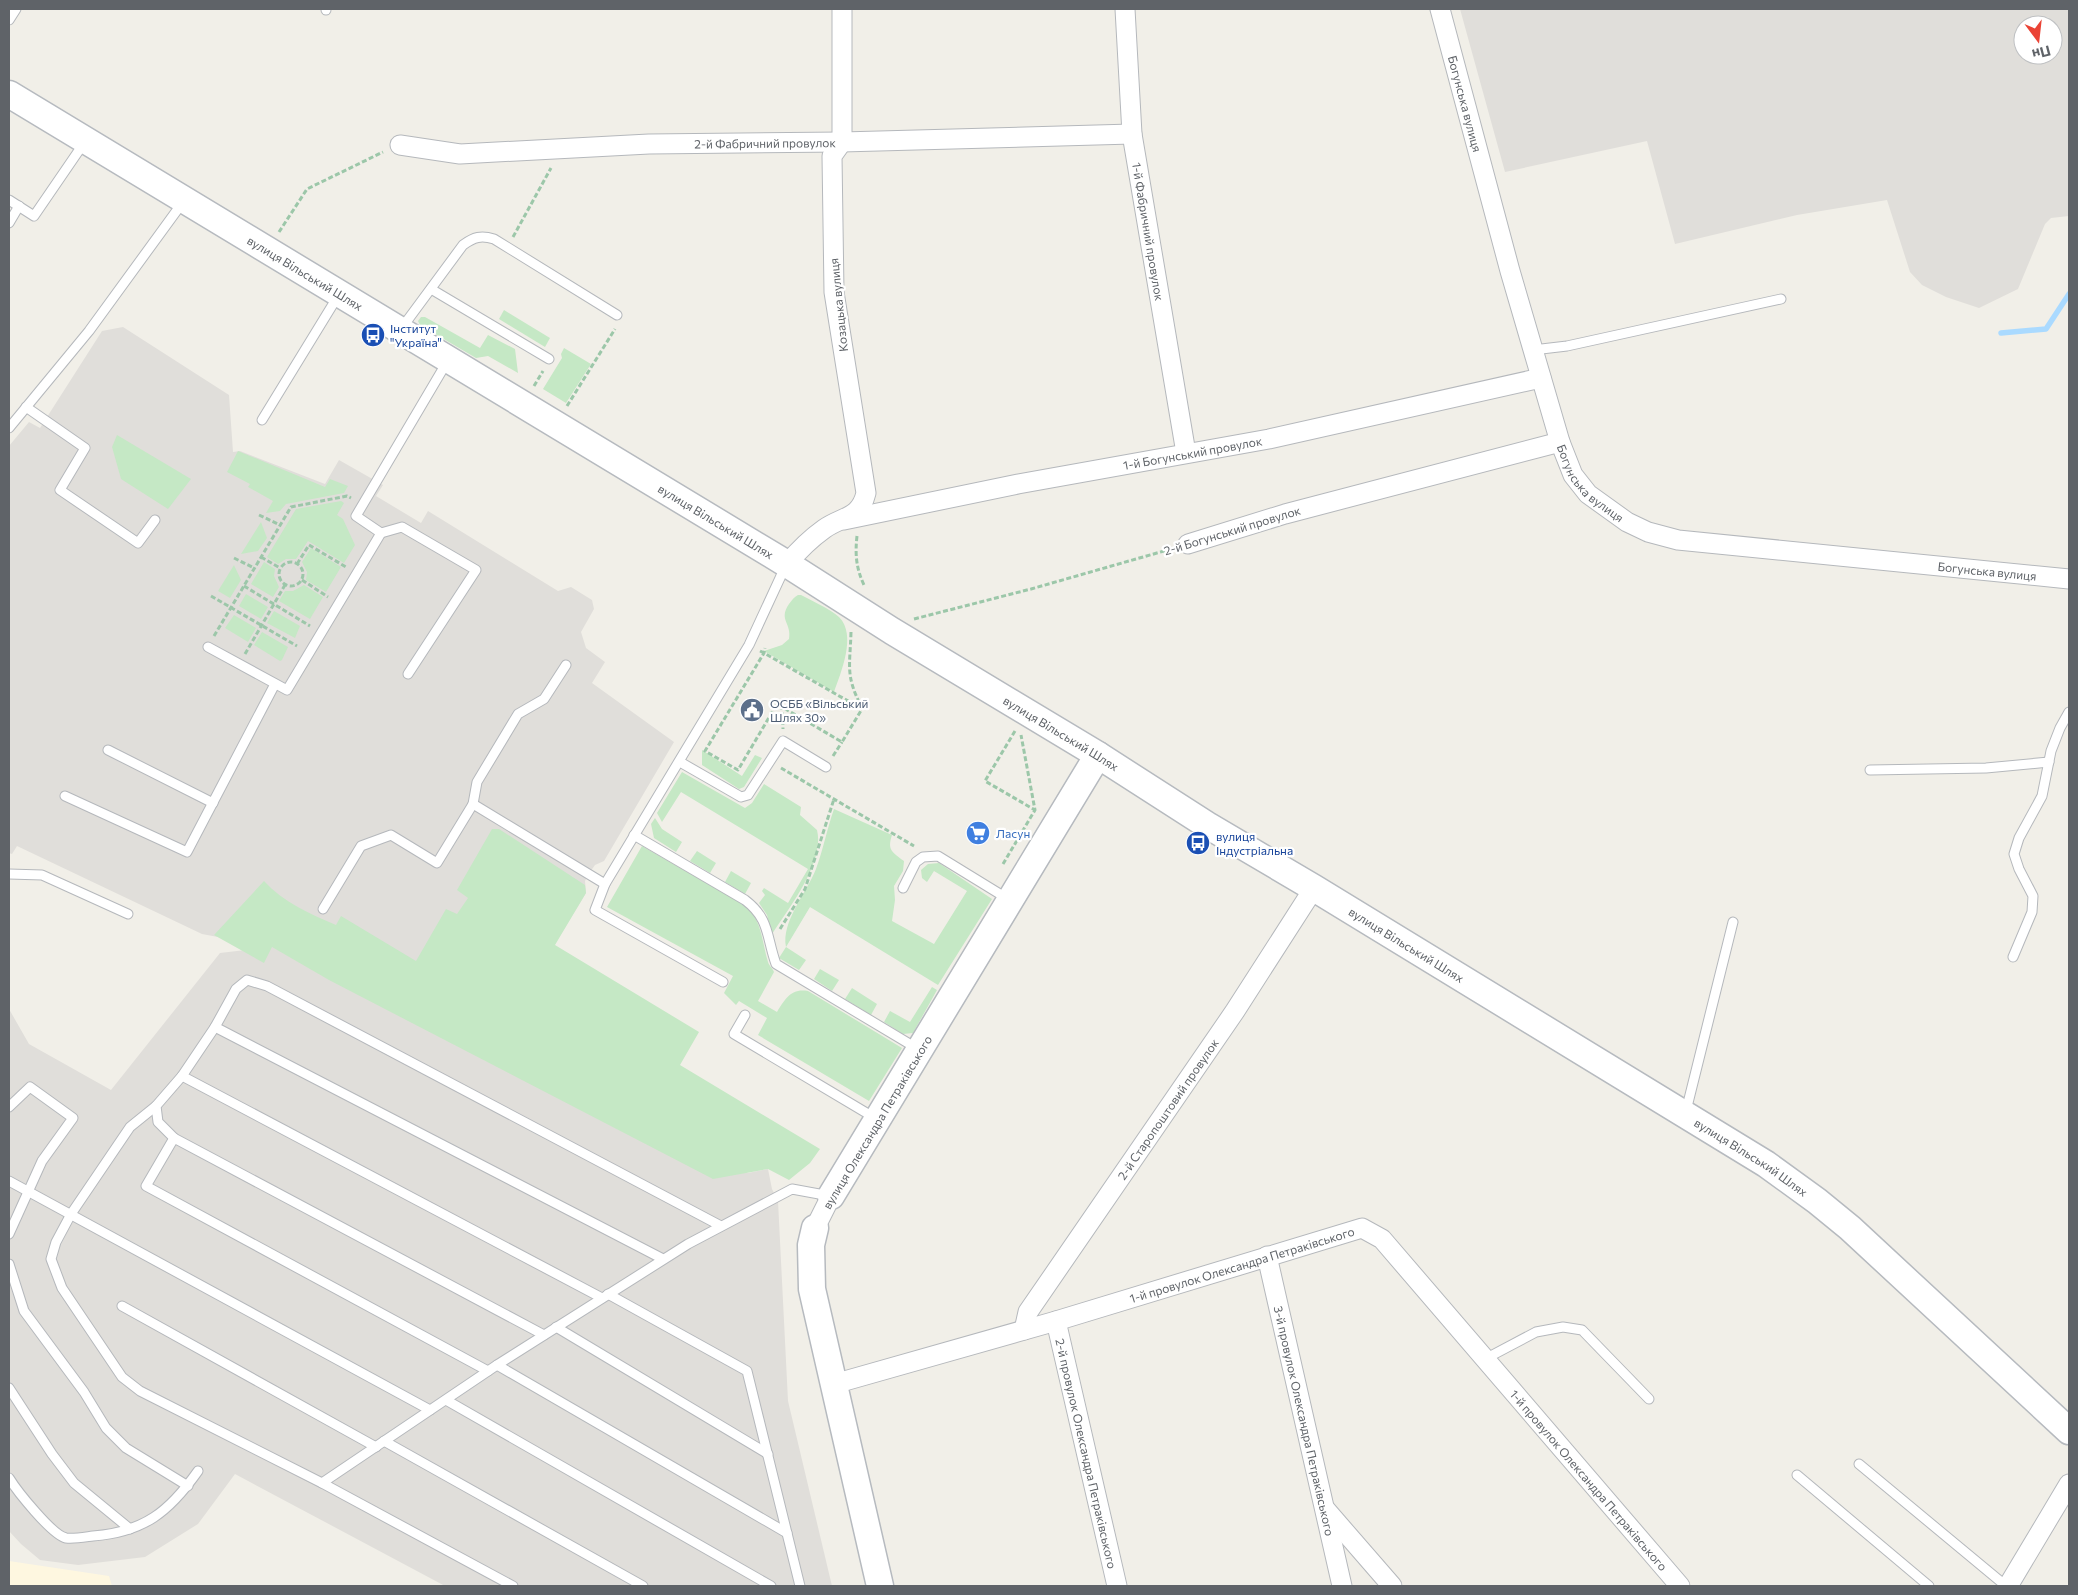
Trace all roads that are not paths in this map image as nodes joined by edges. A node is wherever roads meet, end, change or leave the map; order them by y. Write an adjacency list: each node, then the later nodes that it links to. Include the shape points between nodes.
1 (16, 9): 5 (lane)
2 (842, 9): 9 (street, Козацька вулиця)
3 (1125, 9): 7 (street, 1-й Фабричний провулок)
4 (1440, 9): 20 (street, Богунська вулиця)
5 (9, 20)
6 (9, 94): 8 (street, вулиця Вільський Шлях)
7 (1132, 134): 9 (street, 2-й Фабричний провулок); 28 (street, 1-й Фабричний провулок)
8 (86, 141): 12 (street, вулиця Вільський Шлях); 13 (lane, via 34,216)
9 (842, 142): 10 (street, 2-й Фабричний провулок, via 649,144 460,154); 30 (street, Козацька вулиця, via 832,156 834,292 866,493 864,503)
10 (400, 145)
11 (9, 200): 13 (lane)
12 (184, 200): 16 (street, вулиця Вільський Шлях); 24 (lane, via 89,331)
13 (19, 206): 14 (lane)
14 (9, 223)
15 (431, 289): 18 (lane, via 463,246 473,238 484,236 508,247); 19 (lane); 21 (lane)
16 (340, 293): 19 (street, вулиця Вільський Шлях); 25 (lane)
17 (1781, 299): 20 (lane, via 1567,346)
18 (617, 315)
19 (400, 331): 22 (street, вулиця Вільський Шлях)
20 (1533, 350): 23 (street, Богунська вулиця)
21 (549, 359)
22 (448, 360): 31 (lane, via 356,516); 33 (street, вулиця Вільський Шлях)
23 (1541, 378): 27 (street, Богунська вулиця); 28 (street, 1-й Богунський провулок, via 1269,439)
24 (26, 407): 26 (lane); 29 (lane, via 85,448 60,490 138,543)
25 (262, 420)
26 (9, 428)
27 (1560, 442): 32 (street, 2-й Богунський провулок, via 1285,514); 34 (street, Богунська вулиця, via 1573,475 1588,494 1627,522 1678,540)
28 (1186, 453): 30 (street, 1-й Богунський провулок, via 1008,486)
29 (155, 520)
30 (851, 523): 33 (street, Козацька вулиця, via 826,527)
31 (382, 533): 37 (lane, via 402,527 476,570); 38 (lane, via 287,690)
32 (1188, 544)
33 (787, 564): 41 (street, вулиця Вільський Шлях); 42 (lane, via 749,645)
34 (2069, 579)
35 (208, 647): 38 (lane)
36 (566, 665): 48 (lane, via 544,700 518,714 477,782)
37 (408, 674)
38 (276, 684): 47 (lane)
39 (2069, 712): 43 (lane)
40 (108, 750): 47 (lane)
41 (1098, 755): 53 (street, вулиця Вільський Шлях); 54 (street, вулиця Олександра Петраківського)
42 (680, 762): 44 (lane, via 741,798 748,794 783,741); 49 (lane)
43 (2049, 762): 45 (lane, via 1986,768); 58 (lane, via 2042,796 2014,854 2033,896 2032,912)
44 (826, 767)
45 (1870, 770)
46 (66, 796): 47 (lane, via 187,852)
47 (213, 803)
48 (473, 804): 51 (lane); 55 (lane, via 437,863 391,835 361,846)
49 (634, 835): 51 (lane); 62 (lane, via 757,909 776,964)
50 (9, 874): 56 (lane, via 42,875)
51 (605, 884): 59 (lane, via 595,910)
52 (903, 888): 54 (lane, via 916,862 930,855 938,856)
53 (1314, 888): 66 (street, вулиця Вільський Шлях); 83 (street, 2-й Старопоштовий провулок, via 1235,1011 1028,1312)
54 (1000, 894): 62 (street, вулиця Олександра Петраківського)
55 (323, 909)
56 (128, 914)
57 (1734, 922): 66 (lane)
58 (2013, 957)
59 (723, 982)
60 (745, 1015): 67 (lane, via 734,1034)
61 (215, 1027): 63 (lane); 73 (lane, via 236,989 247,980 267,986); 77 (lane)
62 (920, 1050): 67 (street, вулиця Олександра Петраківського)
63 (182, 1076): 64 (lane); 79 (lane)
64 (156, 1106): 68 (lane, via 158,1122); 72 (lane, via 130,1127)
65 (9, 1107): 70 (lane, via 30,1087 73,1118 42,1161)
66 (1685, 1113): 93 (street, вулиця Вільський Шлях, via 1766,1164 1824,1206)
67 (878, 1120): 71 (street, вулиця Олександра Петраківського)
68 (174, 1138): 84 (lane); 87 (lane, via 146,1186)
69 (9, 1181): 70 (lane)
70 (28, 1191): 72 (lane); 75 (lane)
71 (830, 1196): 73 (lane, via 792,1189); 74 (street, вулиця Олександра Петраківського)
72 (71, 1214): 92 (lane); 100 (lane, via 51,1259 62,1288 122,1377 140,1391)
73 (721, 1226): 77 (lane)
74 (815, 1228): 88 (street, вулиця Олександра Петраківського, via 811,1245 812,1289)
75 (9, 1234)
76 (1267, 1256): 81 (street, 1-й провулок Олександра Петраківського); 85 (street, 1-й провулок Олександра Петраківського, via 1362,1228 1382,1239); 103 (street, 3-й провулок Олександра Петраківського)
77 (663, 1259): 79 (lane)
78 (9, 1264): 102 (lane, via 24,1311 84,1392 106,1428 126,1448)
79 (605, 1296): 82 (lane); 95 (lane, via 747,1371)
80 (122, 1306): 94 (lane)
81 (1056, 1321): 83 (street, 1-й провулок Олександра Петраківського); 111 (street, 2-й провулок Олександра Петраківського)
82 (556, 1327): 84 (lane); 95 (lane)
83 (1024, 1330): 88 (street, 1-й провулок Олександра Петраківського)
84 (544, 1334): 86 (lane)
85 (1484, 1359): 90 (lane, via 1536,1332 1563,1327 1582,1330); 114 (street, 1-й провулок Олександра Петраківського)
86 (496, 1365): 87 (lane); 105 (lane)
87 (488, 1371): 91 (lane)
88 (834, 1384): 110 (street, вулиця Олександра Петраківського)
89 (9, 1388): 104 (lane, via 74,1483)
90 (1648, 1399)
91 (446, 1400): 92 (lane); 108 (lane)
92 (430, 1410): 94 (lane)
93 (2069, 1431)
94 (380, 1444): 100 (lane); 107 (lane)
95 (768, 1454): 105 (lane)
96 (1859, 1464): 116 (lane)
97 (198, 1471): 102 (lane)
98 (1797, 1475): 115 (lane)
99 (9, 1478): 104 (lane, via 50,1527 65,1538)
100 (322, 1483): 106 (lane)
101 (2069, 1484): 116 (street)
102 (188, 1486): 104 (lane, via 160,1514 142,1526)
103 (1324, 1507): 112 (street, 3-й провулок Олександра Петраківського); 113 (street)
104 (130, 1529)
105 (787, 1533): 109 (lane)
106 (513, 1586)
107 (643, 1586)
108 (771, 1586)
109 (800, 1586)
110 (880, 1586)
111 (1117, 1586)
112 (1342, 1586)
113 (1392, 1586)
114 (1680, 1586)
115 (1929, 1586)
116 (2007, 1586)

